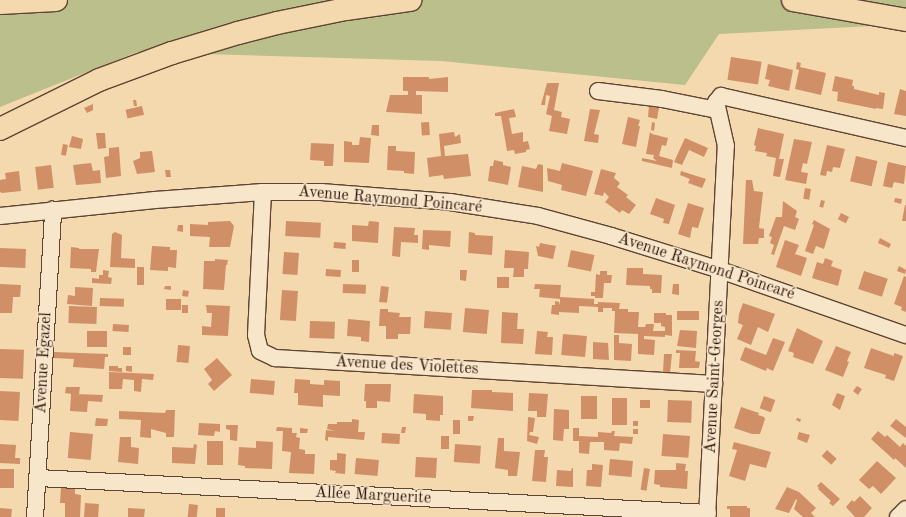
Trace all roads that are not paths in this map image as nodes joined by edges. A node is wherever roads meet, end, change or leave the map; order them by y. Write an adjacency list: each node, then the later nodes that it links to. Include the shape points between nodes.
1 (56, 0): 4 (highway)
2 (410, 0): 8 (highway, via 346,9 277,23 172,53 99,80)
3 (793, 0): 5 (highway)
4 (0, 3)
5 (906, 20)
6 (598, 91): 7 (street)
7 (719, 103): 9 (street); 13 (street, Avenue Saint-Georges, via 726,146)
8 (0, 129)
9 (906, 138)
10 (263, 192): 11 (street, Avenue Raymond Poincaré); 13 (street, Avenue Raymond Poincaré, via 321,192 450,202 531,215 611,236); 15 (street, Avenue des Violettes, via 256,335 260,351 275,358)
11 (53, 210): 12 (street, Avenue Raymond Poincaré); 16 (street, Avenue Egazel)
12 (0, 216)
13 (720, 270): 14 (street, Avenue Raymond Poincaré); 15 (street, Avenue Saint-Georges)
14 (906, 335)
15 (714, 384): 18 (street, Avenue Saint-Georges)
16 (38, 478): 18 (street, Allée Marguerite); 19 (street, Avenue Egazel)
17 (906, 509): 20 (street)
18 (708, 515)
19 (35, 517)
20 (898, 517)

